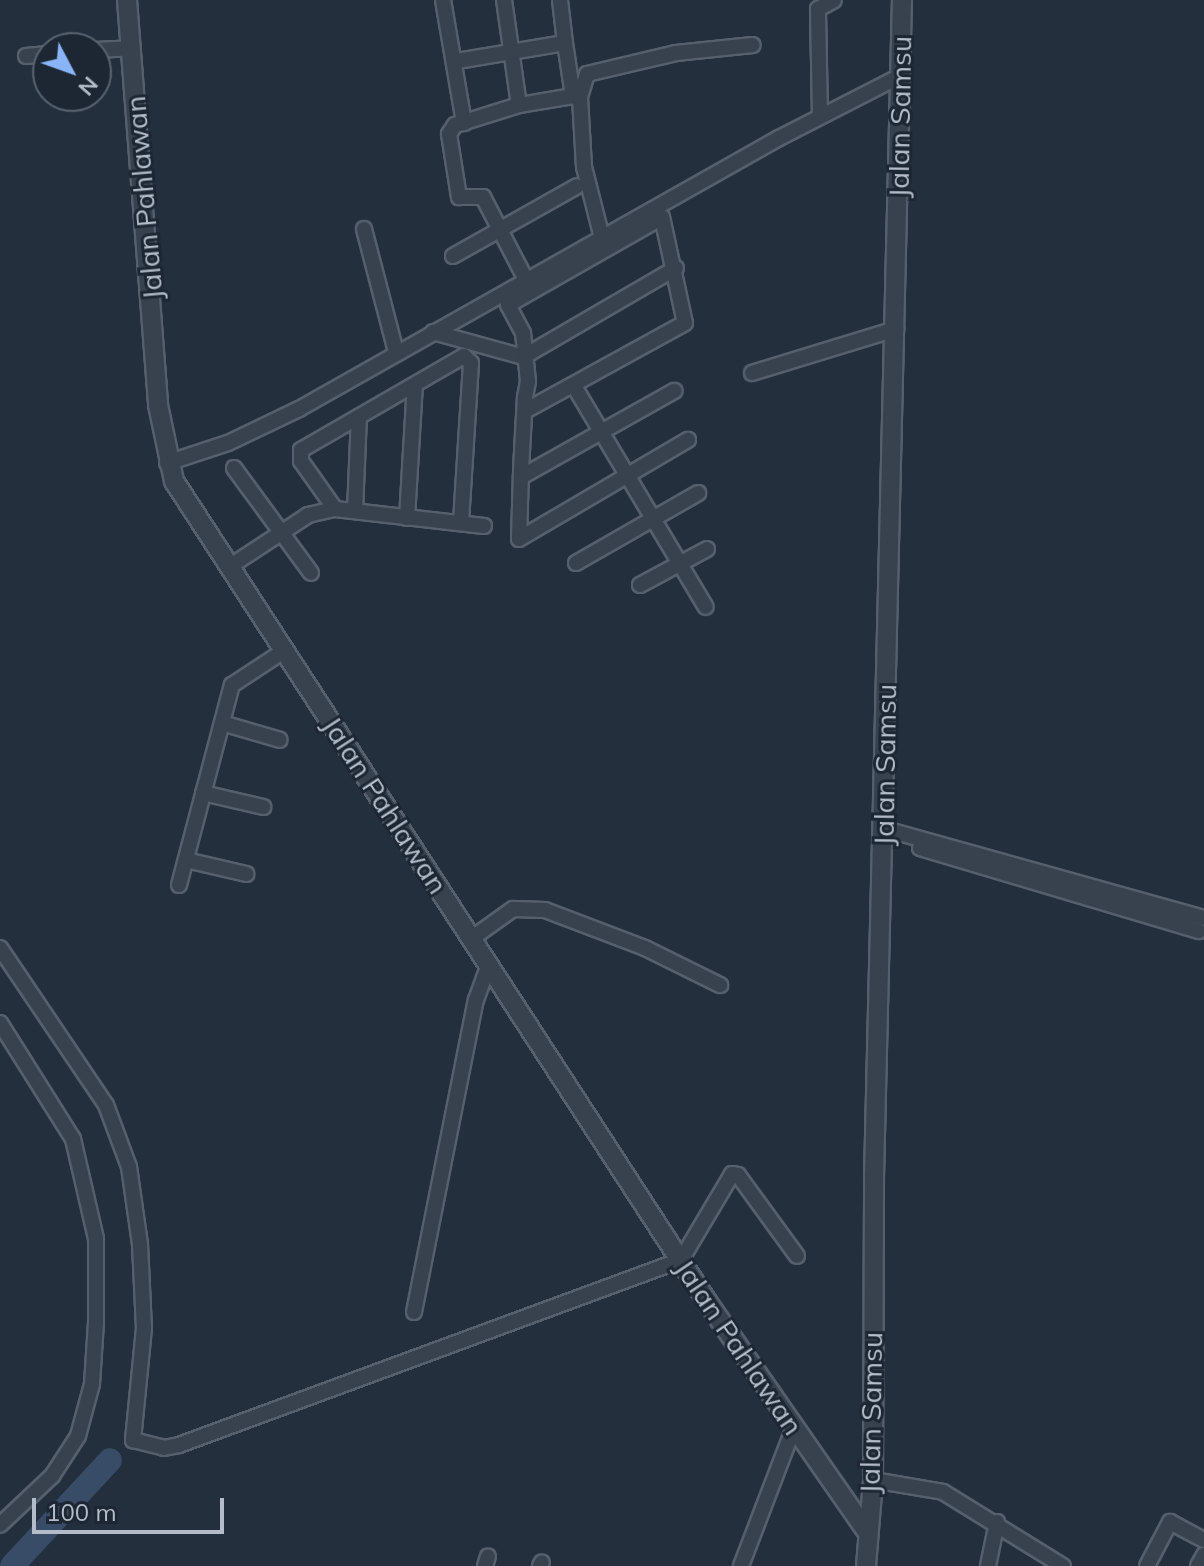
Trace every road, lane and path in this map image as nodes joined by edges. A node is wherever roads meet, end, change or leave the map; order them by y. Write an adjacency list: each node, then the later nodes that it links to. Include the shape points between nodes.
1 (127, 0): 9 (street, Jalan Pahlawan)
2 (443, 0): 14 (street)
3 (504, 0): 11 (street)
4 (560, 0): 7 (street)
5 (834, 0): 17 (street, via 818,9)
6 (902, 0): 15 (street, Jalan Samsu)
7 (565, 43): 11 (street); 16 (street, via 573,96)
8 (753, 45): 22 (street, via 676,53 587,74 580,97 584,167)
9 (130, 48): 10 (street); 38 (street, Jalan Pahlawan)
10 (112, 49)
11 (511, 51): 14 (street); 16 (street)
12 (32, 55): 13 (street)
13 (26, 56)
14 (457, 61): 18 (street)
15 (900, 76): 17 (street); 26 (street, Jalan Samsu)
16 (519, 105): 18 (street)
17 (820, 116): 22 (street)
18 (464, 123): 21 (street, via 449,134 459,197 483,197)
19 (577, 186): 21 (street)
20 (364, 229): 28 (street)
21 (499, 229): 23 (street); 25 (street)
22 (602, 238): 25 (street)
23 (453, 256)
24 (676, 268): 29 (street); 29 (street, via 662,217 508,305 523,333); 32 (street, via 685,323)
25 (526, 280): 27 (street)
26 (896, 329): 30 (street); 62 (street, Jalan Samsu)
27 (433, 332): 28 (street); 29 (street)
28 (396, 352): 38 (street, via 299,409 228,443)
29 (523, 357): 34 (street, via 528,381)
30 (752, 373)
31 (415, 385): 35 (street); 45 (street); 47 (street, via 470,358)
32 (574, 386): 34 (street); 36 (street)
33 (674, 391): 36 (street)
34 (525, 411): 41 (street)
35 (359, 417): 43 (street, via 304,447 299,456); 44 (street)
36 (600, 430): 40 (street); 41 (street)
37 (688, 440): 40 (street)
38 (167, 463): 53 (street, Jalan Pahlawan)
39 (234, 468): 49 (street)
40 (627, 475): 41 (street, via 519,539); 46 (street)
41 (521, 477)
42 (698, 493): 46 (street)
43 (335, 509): 44 (street); 49 (street, via 308,515)
44 (355, 511): 45 (street)
45 (407, 518): 47 (street)
46 (653, 519): 51 (street); 52 (street)
47 (461, 523): 48 (street)
48 (484, 526)
49 (282, 531): 53 (street); 54 (street)
50 (707, 549): 52 (street)
51 (576, 563)
52 (680, 563): 55 (street); 56 (street)
53 (232, 565): 57 (street, Jalan Pahlawan)
54 (311, 573)
55 (640, 585)
56 (706, 607)
57 (282, 652): 58 (street, via 232,685); 67 (street, Jalan Pahlawan, via 355,753)
58 (222, 723): 59 (street); 60 (street)
59 (280, 740)
60 (203, 793): 61 (street); 63 (street)
61 (263, 807)
62 (884, 834): 66 (street); 76 (street, Jalan Samsu, via 874,1177)
63 (186, 860): 64 (street); 65 (street)
64 (246, 874)
65 (179, 885)
66 (1203, 926)
67 (471, 939): 69 (street, Jalan Pahlawan); 70 (street, via 513,909 545,910 645,948)
68 (0, 948): 73 (street, via 106,1105 129,1167 144,1328 133,1440 164,1448 179,1445)
69 (489, 965): 73 (street, Jalan Pahlawan); 74 (street, via 476,1000)
70 (720, 985)
71 (0, 1023): 78 (street, via 70,1130 92,1215 96,1274 92,1384 78,1436 52,1476)
72 (797, 1256): 73 (street, via 735,1174)
73 (681, 1260): 75 (street, Jalan Pahlawan)
74 (414, 1312)
75 (793, 1430): 79 (street, Jalan Pahlawan); 82 (street)
76 (873, 1480): 77 (street, via 943,1492); 79 (street, Jalan Samsu)
77 (997, 1522): 84 (street); 85 (street)
78 (0, 1525)
79 (866, 1530): 83 (street, Jalan Samsu)
80 (1204, 1540): 86 (street, via 1170,1522)
81 (1204, 1555): 87 (street)
82 (741, 1566)
83 (866, 1566)
84 (988, 1566)
85 (1063, 1566)
86 (1147, 1566)
87 (1198, 1566)

